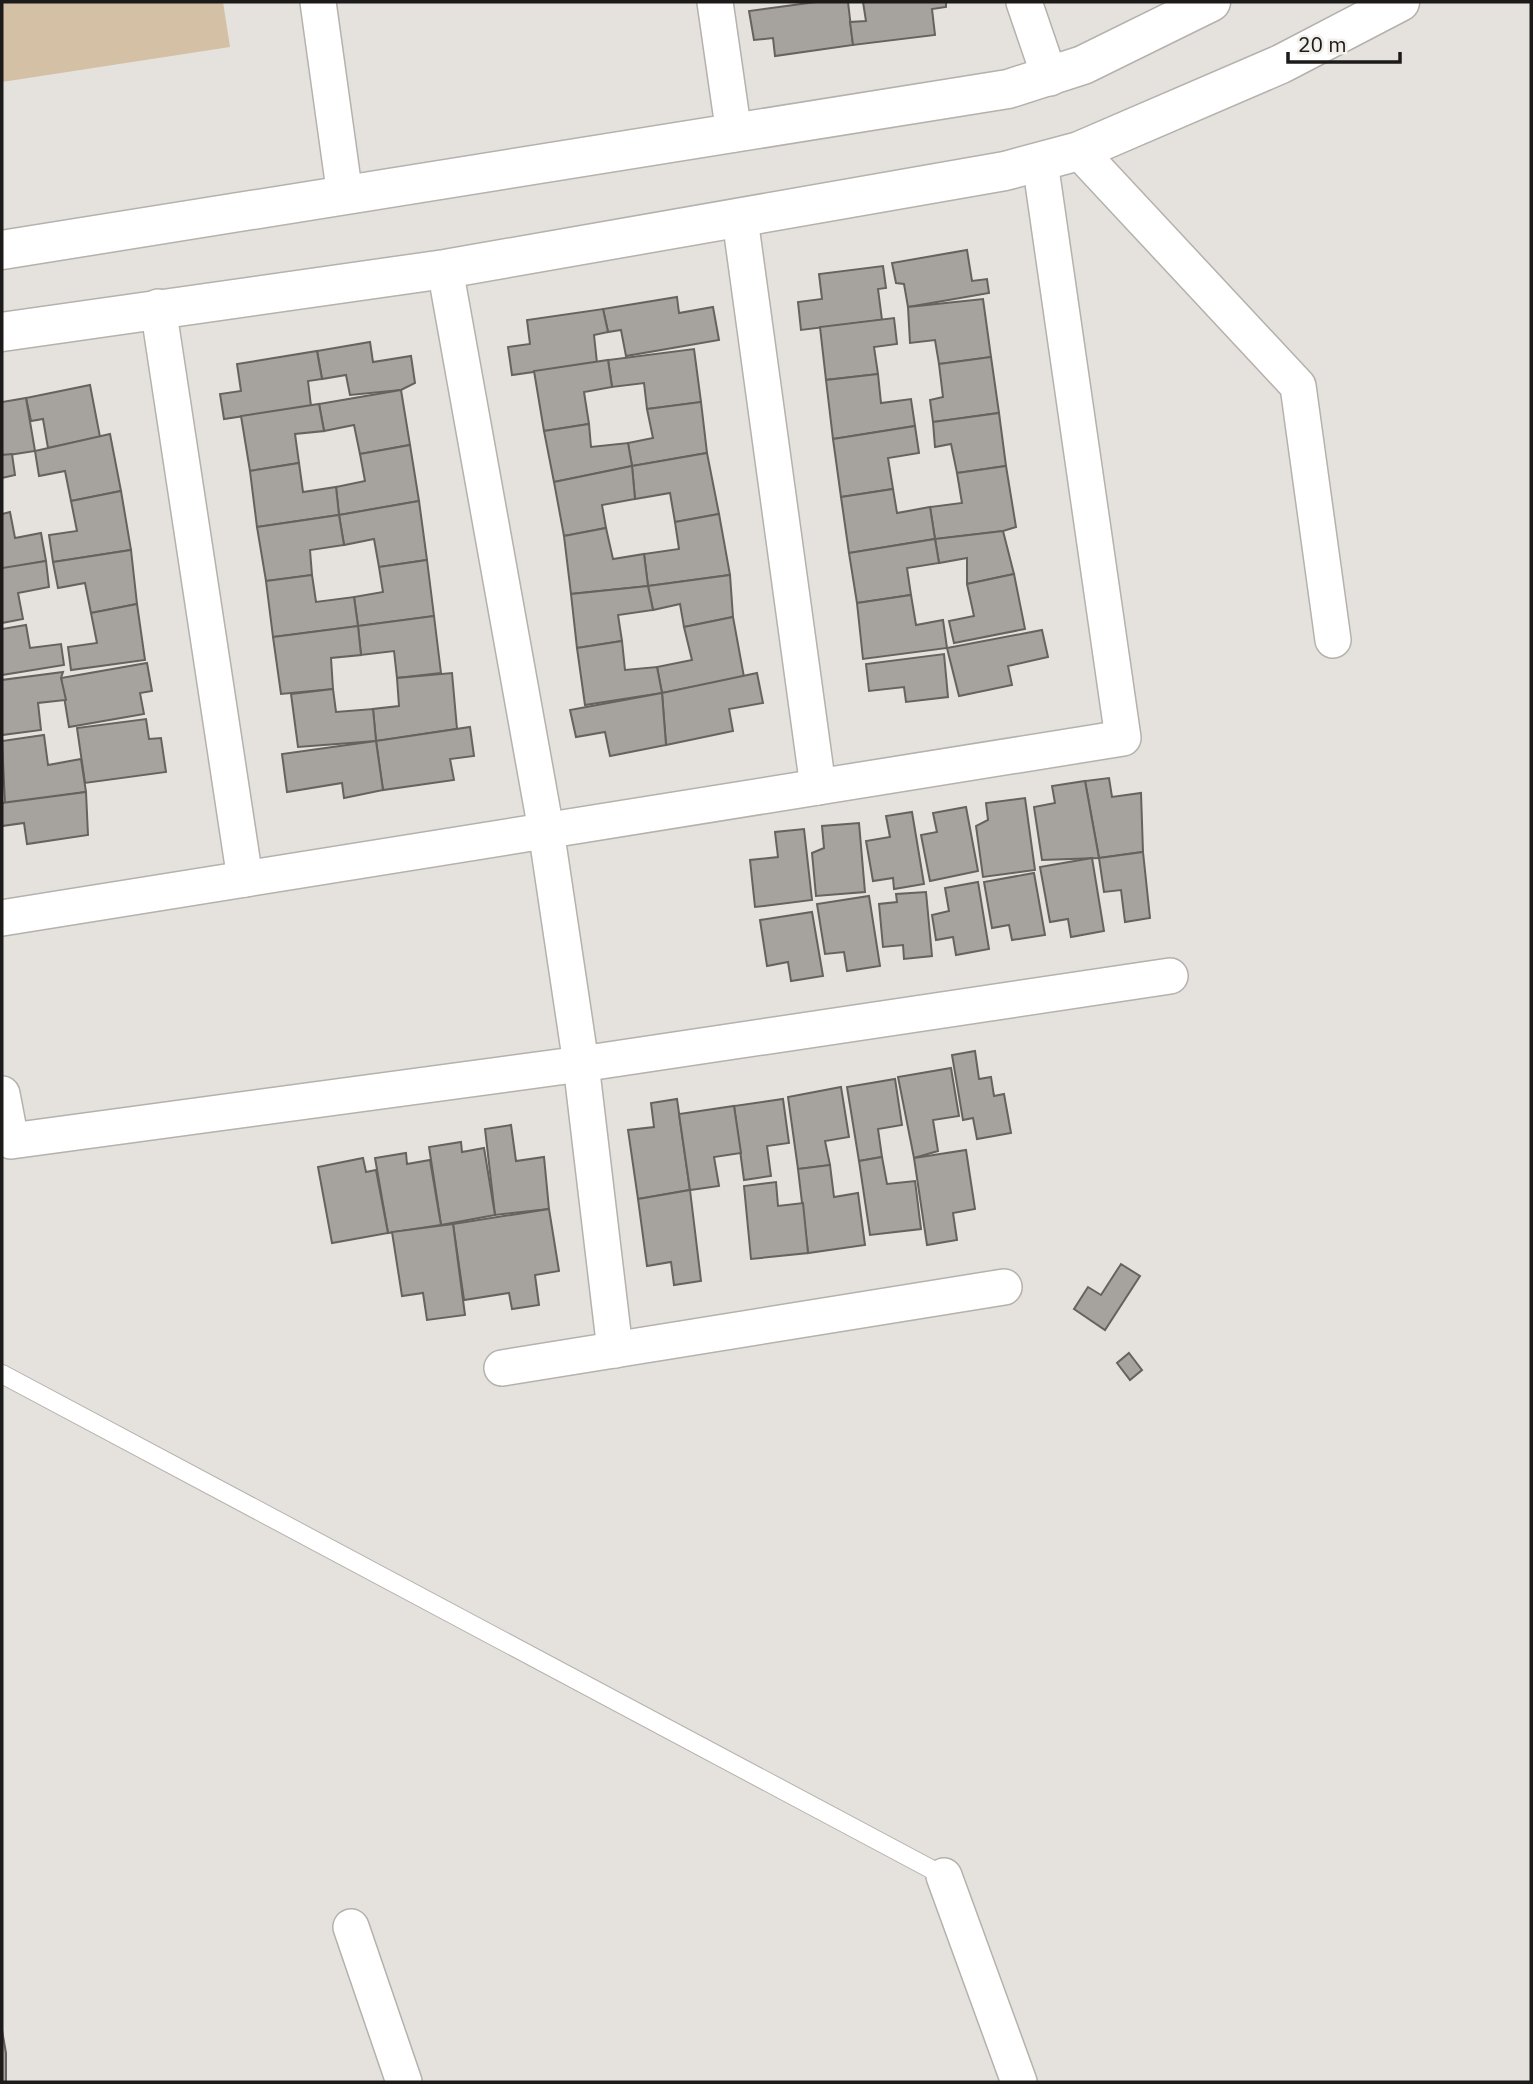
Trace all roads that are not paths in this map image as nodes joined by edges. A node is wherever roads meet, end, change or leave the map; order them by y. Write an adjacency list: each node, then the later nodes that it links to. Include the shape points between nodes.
1 (318, 2): 10 (street)
2 (715, 2): 7 (street)
3 (1024, 2): 6 (street)
4 (1210, 2): 6 (street)
5 (1400, 2): 8 (street, via 1281,64)
6 (1050, 78): 7 (street, via 1008,89)
7 (734, 134): 10 (street)
8 (1079, 151): 9 (street); 16 (street, via 1298,386)
9 (1040, 162): 11 (street); 17 (street, via 1122,738)
10 (345, 196): 12 (street)
11 (740, 219): 13 (street); 17 (street)
12 (2, 250)
13 (445, 269): 14 (street); 18 (street)
14 (158, 307): 15 (street); 19 (street)
15 (2, 331)
16 (1333, 640)
17 (818, 787): 18 (street)
18 (546, 831): 19 (street); 22 (street)
19 (245, 879): 20 (street)
20 (2, 918)
21 (1170, 976): 22 (street)
22 (581, 1064): 23 (street, via 11,1141); 25 (street)
23 (2, 1094)
24 (1004, 1287): 25 (street)
25 (615, 1350): 26 (street)
26 (502, 1368)
27 (2, 1374): 28 (lane)
28 (944, 1875): 31 (street)
29 (351, 1927): 30 (street)
30 (404, 2082)
31 (1019, 2082)

